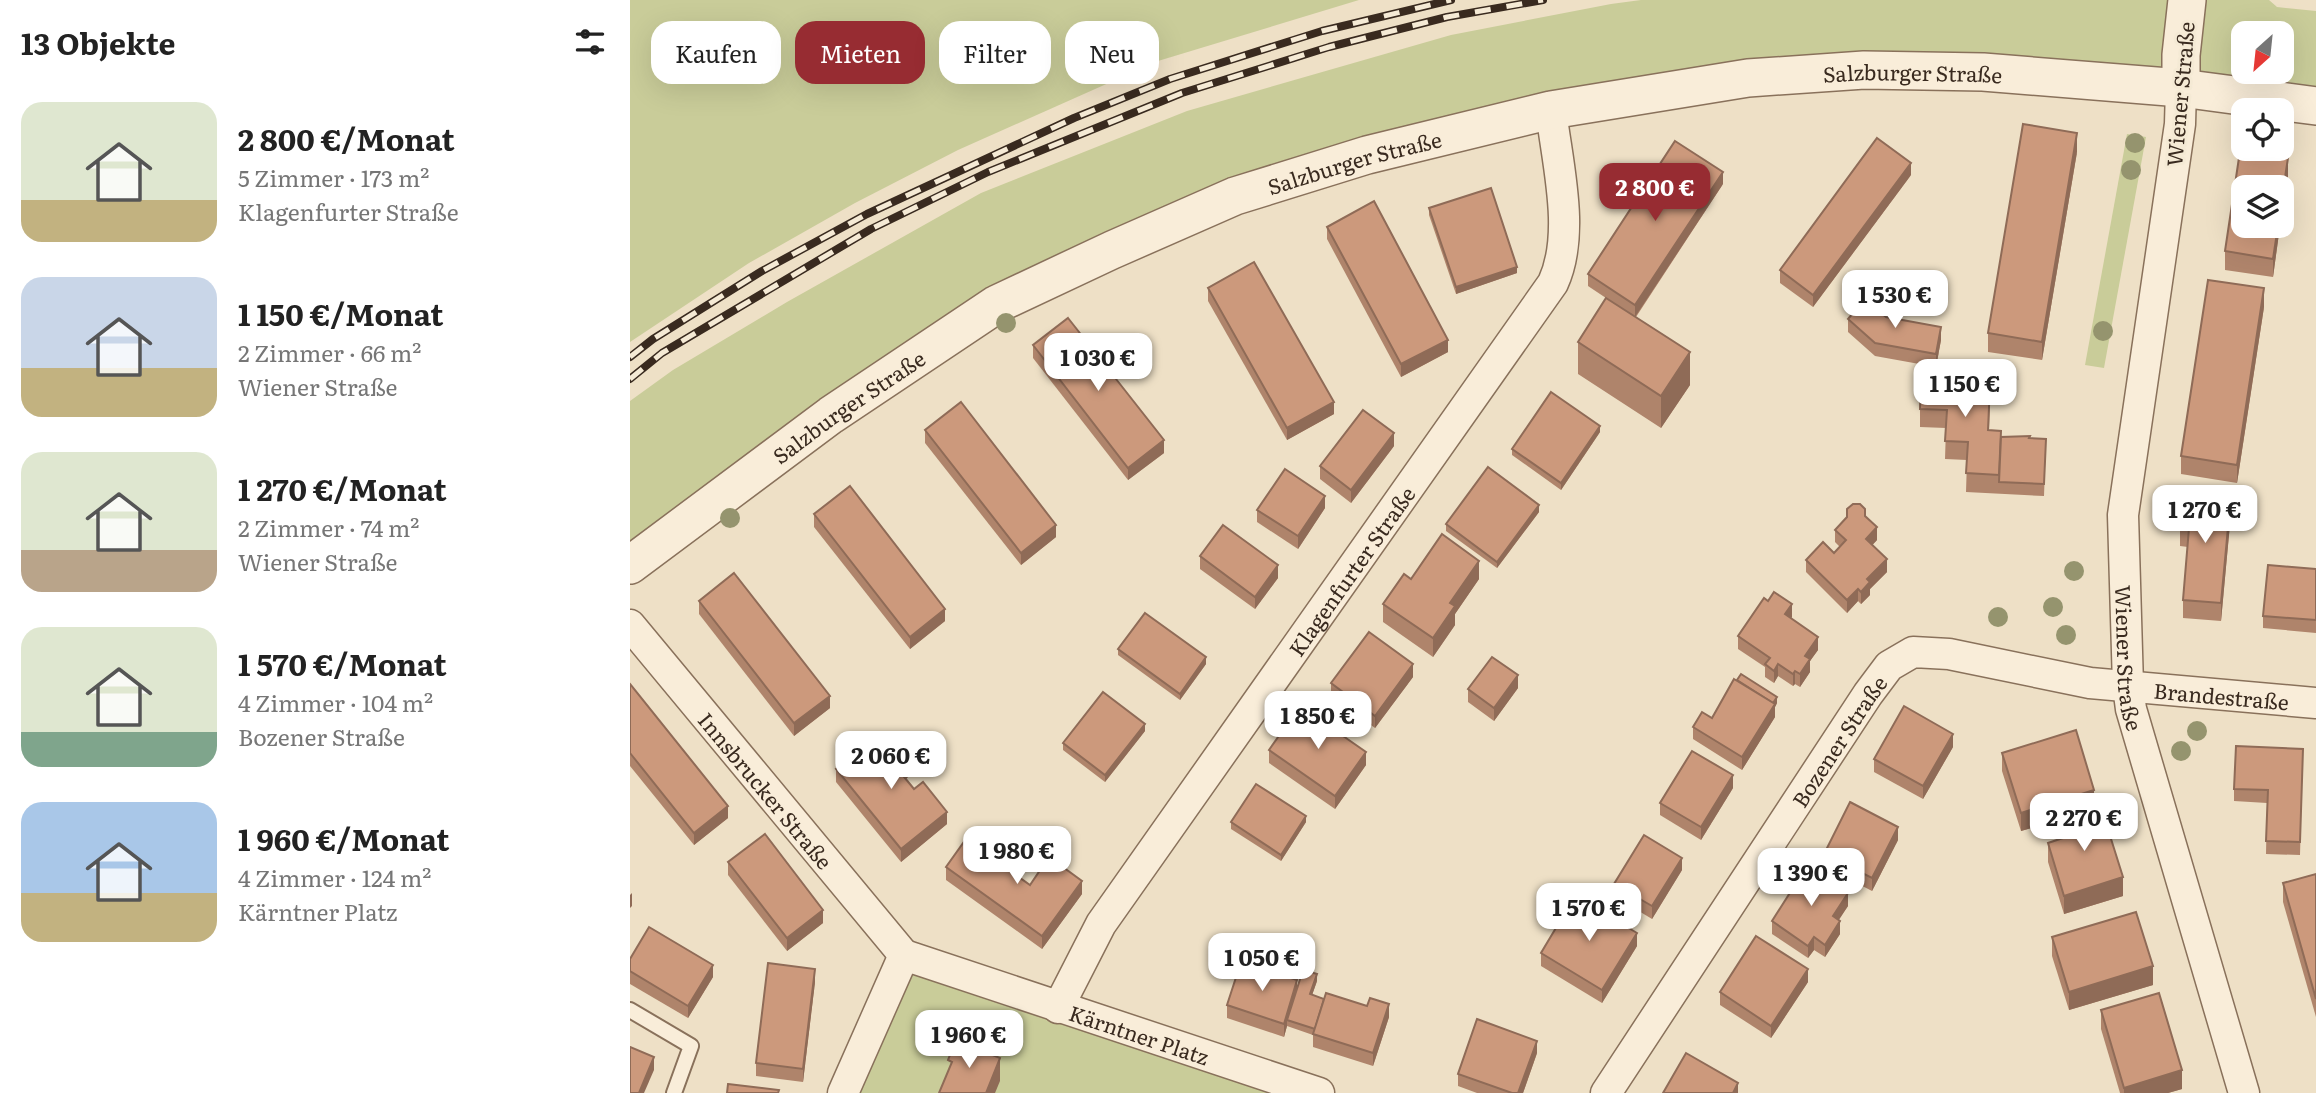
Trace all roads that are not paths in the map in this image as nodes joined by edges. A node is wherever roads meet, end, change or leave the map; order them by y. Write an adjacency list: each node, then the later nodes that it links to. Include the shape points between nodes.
1 (2187, 0): 2 (street, Wiener Straße)
2 (2181, 88): 3 (street, Salzburger Straße); 4 (street, Salzburger Straße, via 1983,72 1864,70 1748,78); 7 (street, Wiener Straße, via 2180,124 2123,515)
3 (2316, 106)
4 (1550, 110): 5 (street, Salzburger Straße, via 1367,155 1236,196 997,304 831,415); 10 (street, Klagenfurter Straße, via 1565,219 1561,265 1553,283 1101,924)
5 (630, 565)
6 (630, 625): 9 (street, Innsbrucker Straße)
7 (2128, 686): 8 (street, Brandestraße); 15 (street, Bozener Straße, via 2090,683 1950,654 1913,652 1889,666); 16 (street, Wiener Straße)
8 (2316, 703)
9 (904, 955): 10 (street, Kärntner Platz); 13 (street)
10 (1058, 1008): 14 (street, Kärntner Platz)
11 (630, 1010): 12 (lane, via 691,1046)
12 (674, 1093)
13 (843, 1093)
14 (1319, 1093)
15 (1606, 1093)
16 (2244, 1093)

